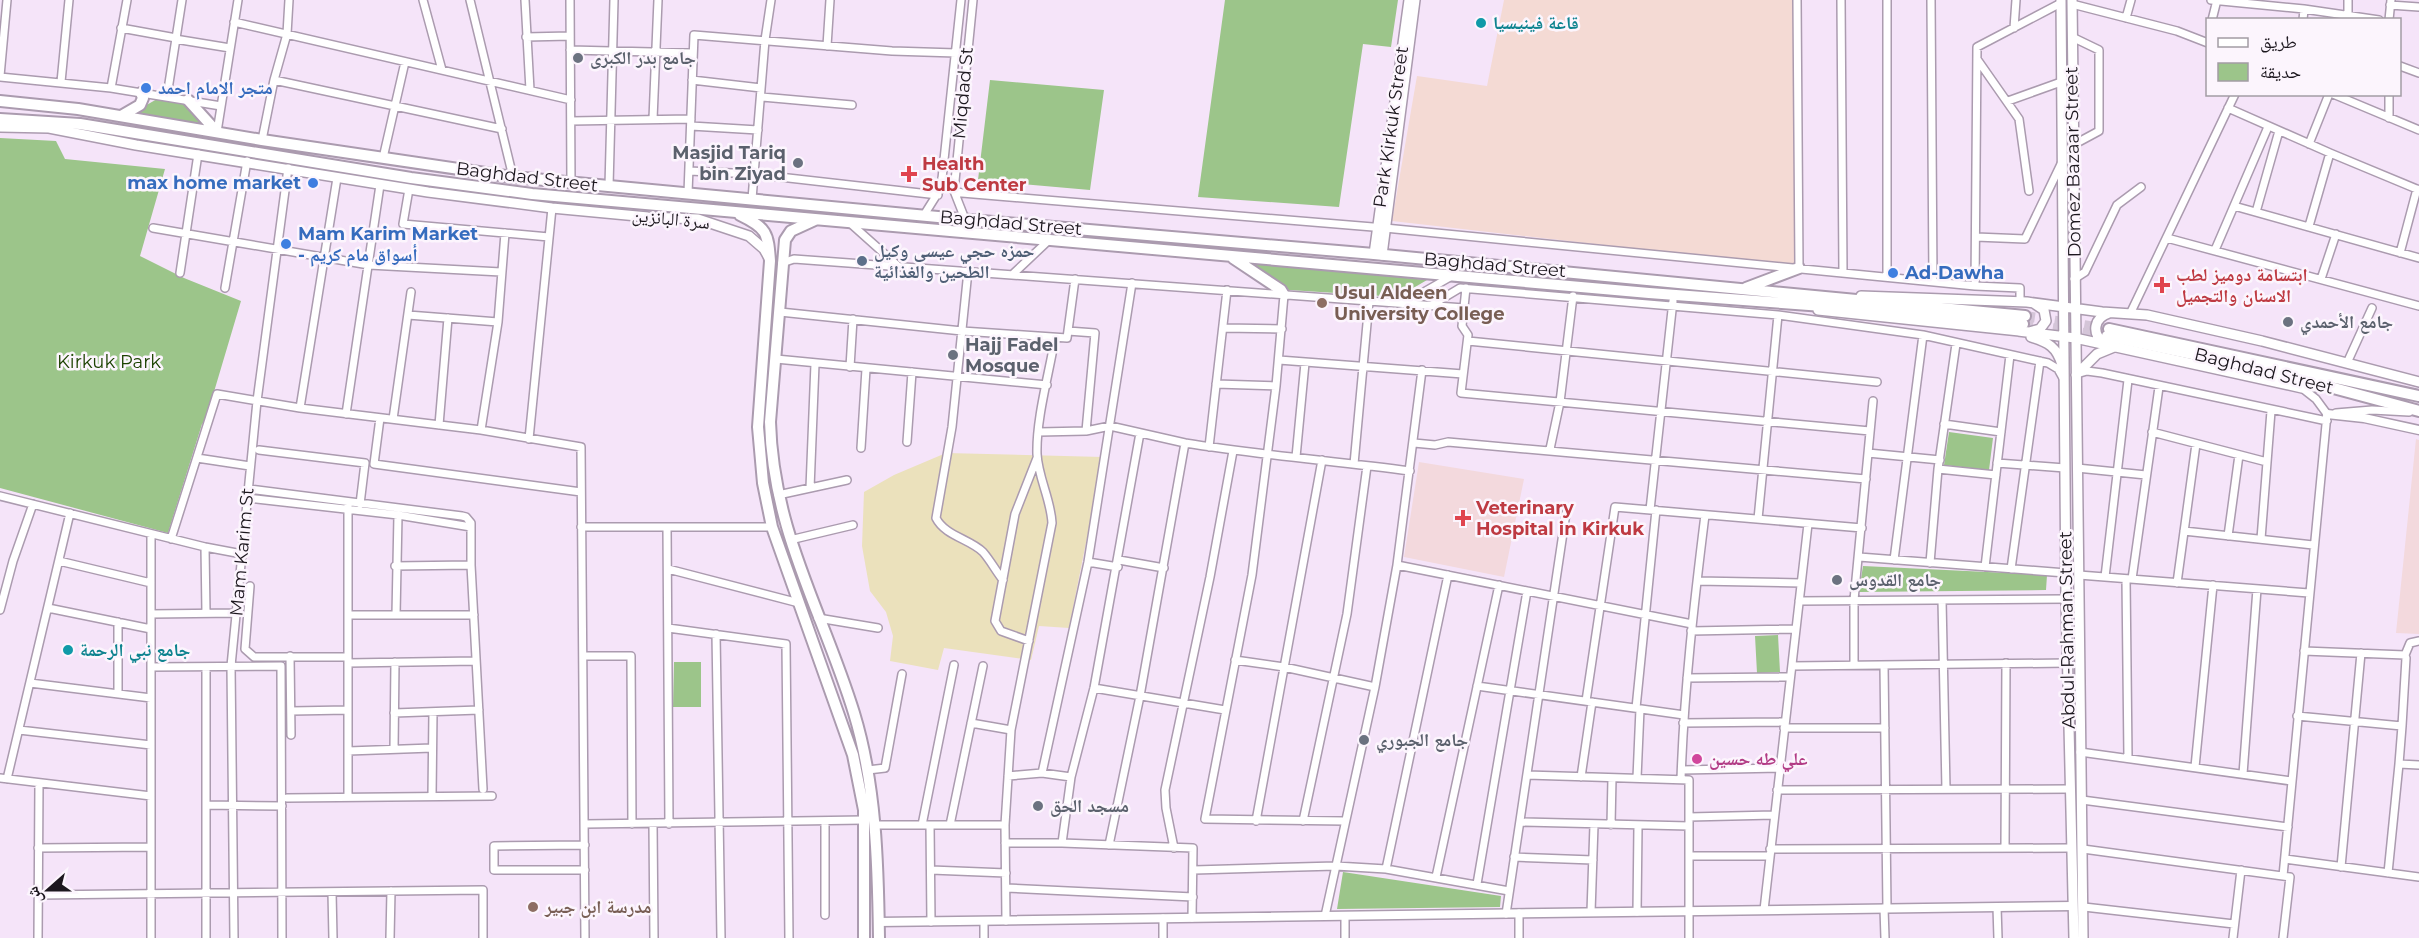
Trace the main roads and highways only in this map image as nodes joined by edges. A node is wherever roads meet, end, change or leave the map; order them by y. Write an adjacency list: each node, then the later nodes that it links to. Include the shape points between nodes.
1 (1409, 0): 21 (main road, Park Kirkuk Street)
2 (1415, 0): 21 (main road)
3 (2061, 2): 29 (main road, Domez Bazaar Street)
4 (2072, 2): 31 (main road, Domez Bazaar Street)
5 (141, 93): 8 (main road, via 140,105)
6 (188, 99): 11 (main road)
7 (0, 101): 8 (main road, Baghdad Street)
8 (121, 116): 11 (main road, Baghdad Street)
9 (0, 119): 12 (main road, Baghdad Street, via 80,124)
10 (0, 127): 12 (main road, via 49,128)
11 (217, 132): 14 (main road, Baghdad Street)
12 (155, 142): 13 (main road, Baghdad Street)
13 (204, 151): 15 (main road, Baghdad Street); 15 (main road, via 288,168)
14 (398, 160): 16 (main road); 22 (main road, Baghdad Street, via 571,183)
15 (305, 166): 16 (main road, Baghdad Street); 17 (main road, via 336,178 408,189)
16 (394, 175): 17 (main road, Baghdad Street)
17 (428, 186): 18 (main road, Baghdad Street)
18 (532, 200): 19 (main road, Baghdad Street); 26 (main road, سرة البانزين, via 555,208 698,219 749,236 764,249)
19 (732, 211): 20 (main road, Baghdad Street); 26 (main road, via 766,232)
20 (819, 219): 23 (main road, Baghdad Street); 27 (main road, via 796,227 787,235)
21 (1381, 227): 24 (main road)
22 (1162, 237): 23 (main road); 24 (main road, Baghdad Street)
23 (1161, 250): 25 (main road, Baghdad Street)
24 (1378, 254): 30 (main road, Baghdad Street)
25 (1230, 256): 32 (main road); 33 (main road, Baghdad Street, via 1673,300)
26 (770, 261): 27 (main road); 50 (main road, via 758,428 763,483 772,527)
27 (783, 263): 49 (main road, via 771,453 790,540)
28 (1799, 268): 30 (main road)
29 (2065, 274): 34 (main road, via 2056,297); 35 (main road, Domez Bazaar Street)
30 (1744, 289): 33 (main road, Baghdad Street)
31 (2074, 290): 35 (main road, Domez Bazaar Street); 36 (main road, via 2086,305)
32 (1284, 295)
33 (1778, 297): 34 (main road); 38 (main road, Baghdad Street); 40 (main road, via 1829,312)
34 (2024, 302): 35 (main road); 38 (main road, via 2042,308 2046,321 2036,331)
35 (2070, 308): 36 (main road); 37 (main road, Domez Bazaar Street); 39 (main road, Domez Bazaar Street)
36 (2107, 313): 42 (main road, via 2096,324 2098,338); 45 (main road, via 2178,321)
37 (2064, 322): 41 (main road, Abdul-Rahman Street)
38 (2022, 324): 40 (main road); 41 (main road)
39 (2075, 324): 41 (main road, Abdul-Rahman Street)
40 (2005, 330): 44 (main road, via 2052,345 2058,352)
41 (2069, 336): 42 (main road); 43 (main road, Abdul-Rahman Street); 44 (main road, Abdul-Rahman Street)
42 (2109, 339): 43 (main road); 46 (main road, Baghdad Street, via 2259,368); 46 (main road, via 2302,388); 47 (main road, Baghdad Street)
43 (2076, 376): 54 (main road, Abdul-Rahman Street)
44 (2065, 378): 53 (main road, Abdul-Rahman Street)
45 (2419, 382)
46 (2326, 386): 48 (main road, Baghdad Street)
47 (2419, 396)
48 (2419, 411)
49 (837, 666): 50 (main road); 52 (main road, via 854,712 868,770)
50 (824, 671): 51 (main road, via 853,755 864,810)
51 (864, 938)
52 (879, 938)
53 (2074, 938)
54 (2083, 938)

